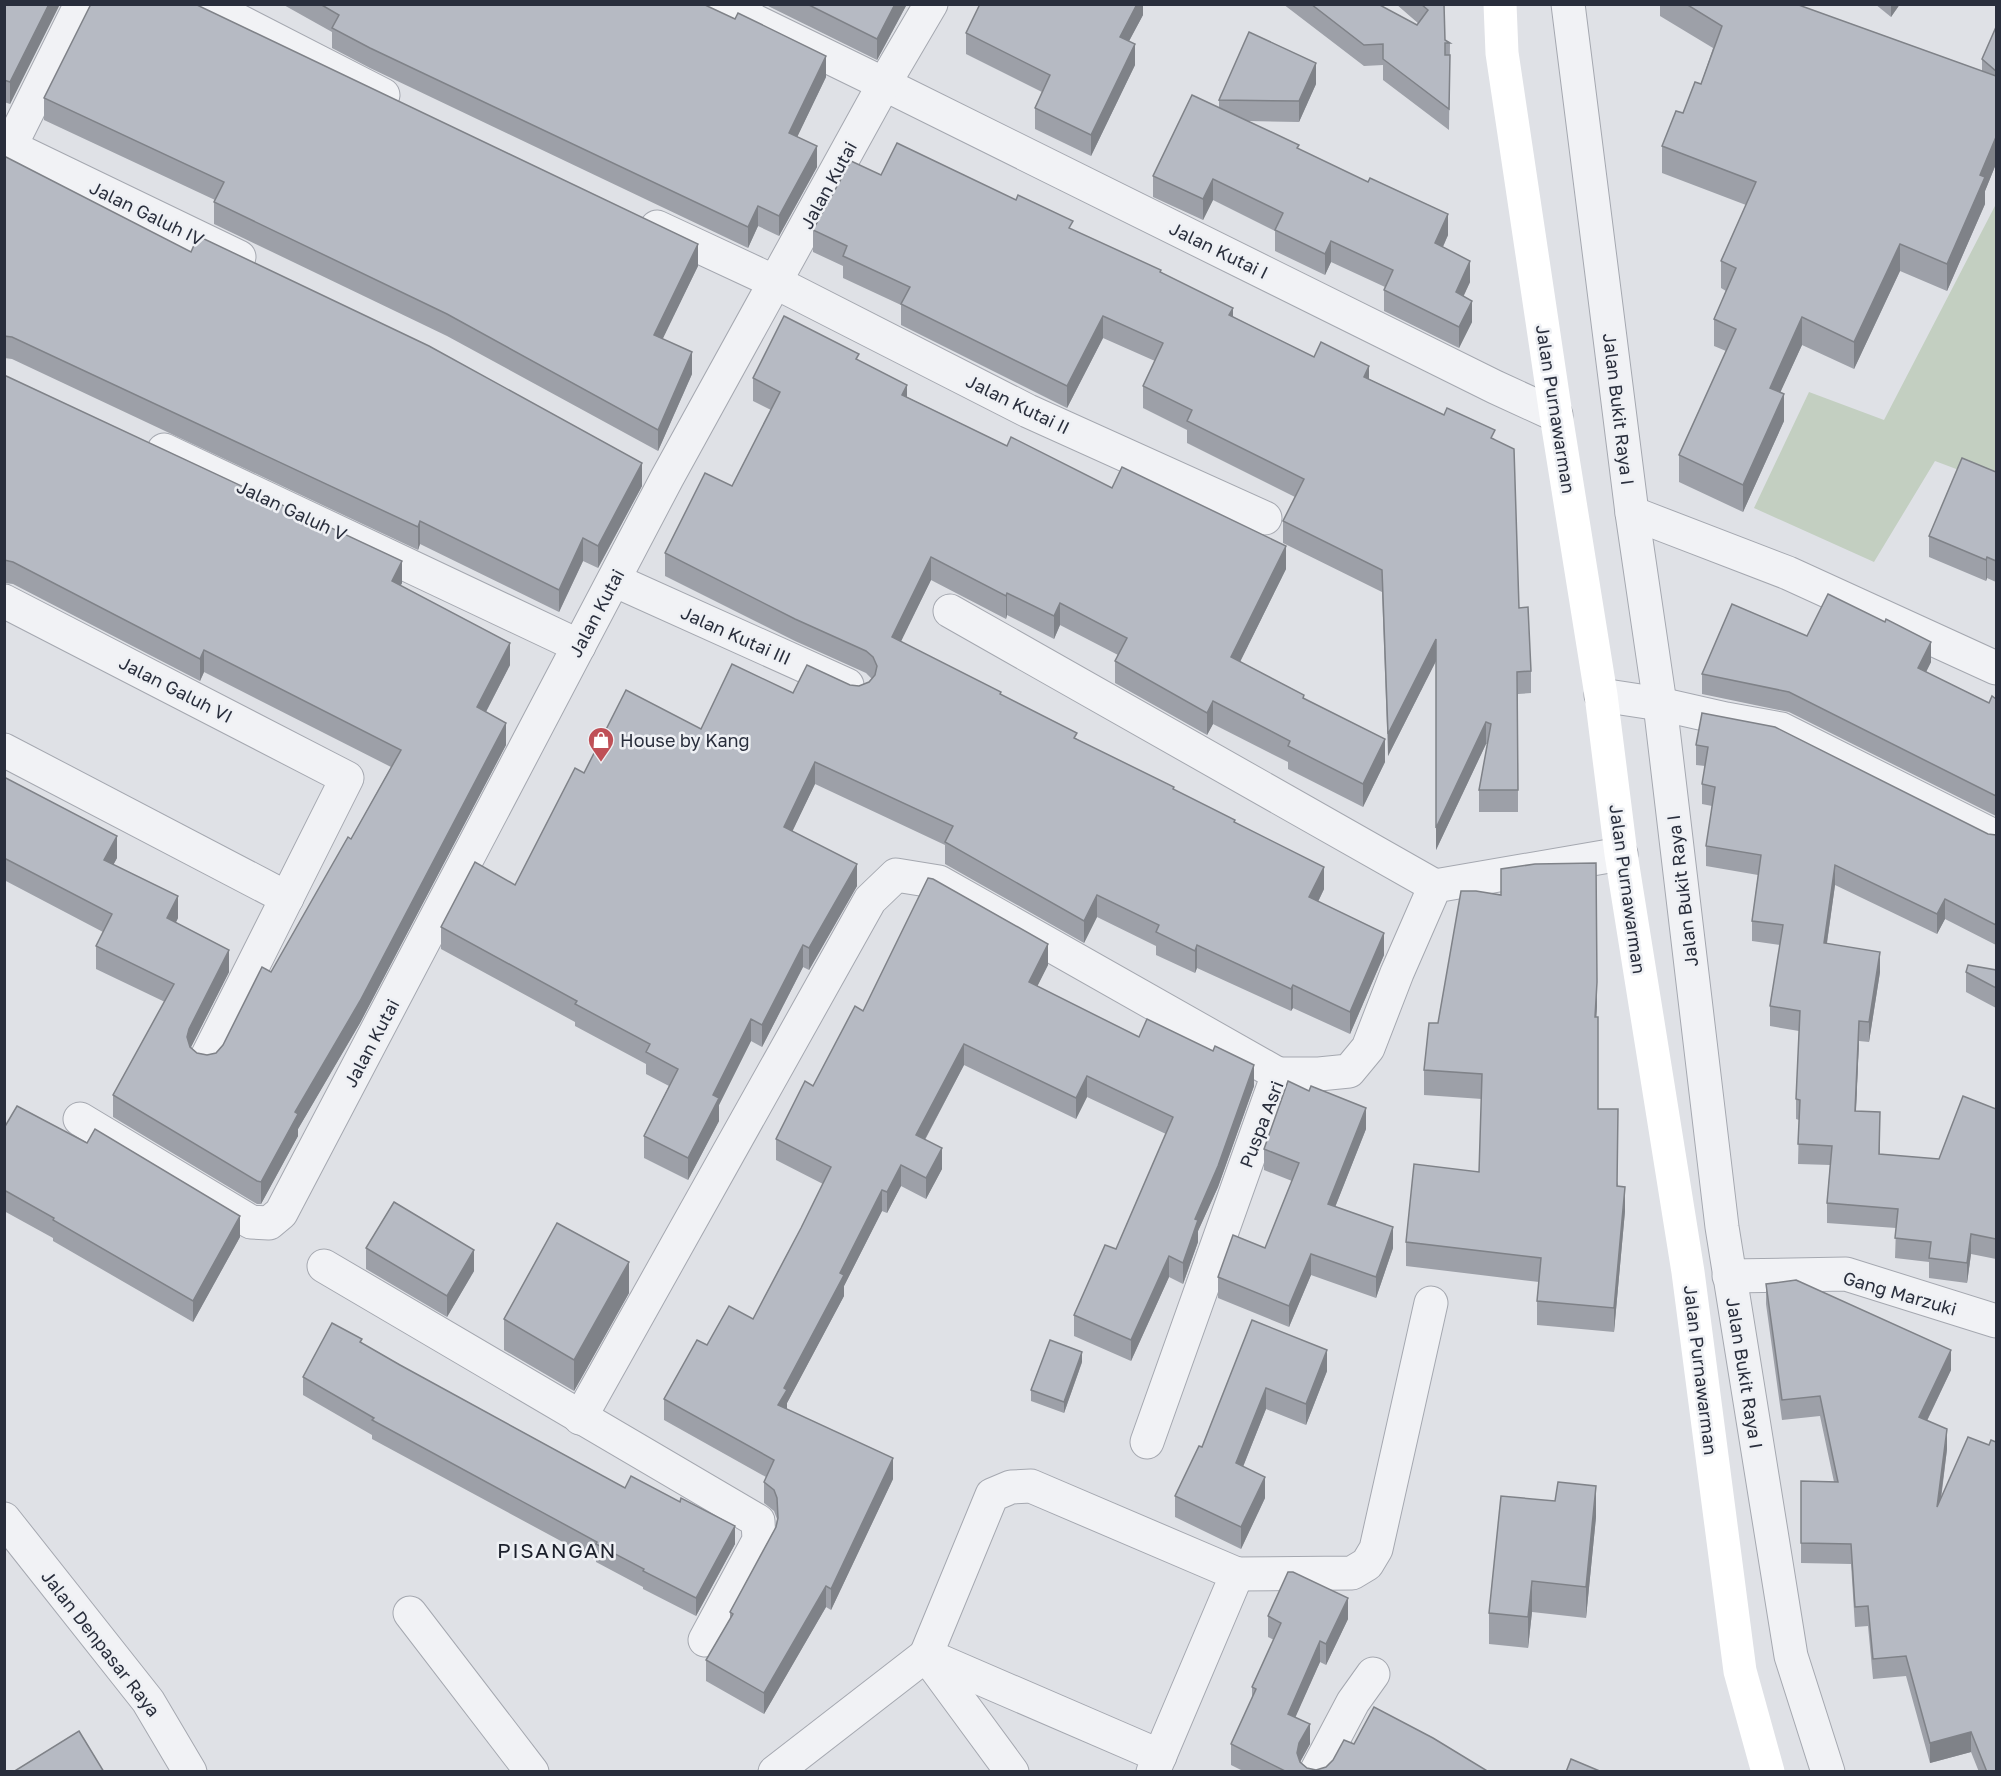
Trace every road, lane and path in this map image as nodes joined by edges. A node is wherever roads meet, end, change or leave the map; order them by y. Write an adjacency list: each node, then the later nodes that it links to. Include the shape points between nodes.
1 (81, 4): 9 (street)
2 (206, 4): 8 (street)
3 (720, 4): 7 (street, Jalan Kutai I)
4 (931, 4): 7 (street, Jalan Kutai)
5 (1500, 4): 13 (street, Jalan Purnawarman, via 1502,53)
6 (1568, 4): 15 (street, Jalan Bukit Raya I)
7 (884, 84): 12 (street, Jalan Kutai); 13 (street, Jalan Kutai I)
8 (405, 105)
9 (11, 135): 11 (street, Jalan Galuh IV)
10 (629, 214): 12 (street, Jalan Kutai II)
11 (269, 272)
12 (775, 282): 16 (street, Jalan Kutai II, via 1028,411); 17 (street, Jalan Kutai, via 656,473)
13 (1556, 415): 23 (street, Jalan Purnawarman)
14 (133, 435): 20 (street, Jalan Galuh V)
15 (1632, 513): 21 (street, via 1788,573); 23 (street, Jalan Bukit Raya I)
16 (1265, 518)
17 (614, 580): 20 (street, Jalan Kutai); 22 (street, Jalan Kutai III)
18 (4, 601): 28 (street, Jalan Galuh VI, via 347,778)
19 (951, 611): 27 (street)
20 (579, 646): 31 (street, Jalan Kutai, via 281,1213 269,1223 250,1222)
21 (1996, 668)
22 (858, 690)
23 (1634, 700): 25 (street, via 1781,729); 26 (street, Jalan Purnawarman); 32 (street, Jalan Bukit Raya I)
24 (4, 750): 28 (street)
25 (1996, 837)
26 (1621, 854): 27 (street); 32 (street, Jalan Purnawarman)
27 (1435, 886): 30 (street, Puspa Asri, via 1368,1048 1349,1071)
28 (287, 898): 29 (street)
29 (206, 1059)
30 (1278, 1074): 37 (street, via 939,882 896,875 870,900); 38 (street, Puspa Asri)
31 (80, 1119)
32 (1702, 1230): 34 (street, Jalan Bukit Raya I); 51 (street, Jalan Purnawarman, via 1740,1671)
33 (324, 1266): 37 (street)
34 (1729, 1276): 36 (street, Gang Marzuki, via 1846,1274); 52 (street, Jalan Bukit Raya I, via 1791,1656)
35 (1431, 1303): 40 (street, via 1376,1549 1367,1564 1352,1573)
36 (1996, 1321)
37 (580, 1418): 42 (street, via 758,1521 759,1540)
38 (1147, 1442)
39 (5, 1521): 46 (street, Jalan Denpasar Raya, via 148,1701)
40 (1237, 1574): 43 (street, via 1030,1486 1011,1487 992,1495); 45 (street)
41 (410, 1613): 47 (street)
42 (705, 1640)
43 (926, 1656): 45 (street); 48 (street); 49 (street)
44 (1373, 1674): 50 (street, via 1353,1702)
45 (1156, 1764)
46 (190, 1772)
47 (532, 1772)
48 (775, 1772)
49 (1012, 1772)
50 (1316, 1772)
51 (1768, 1772)
52 (1828, 1772)

